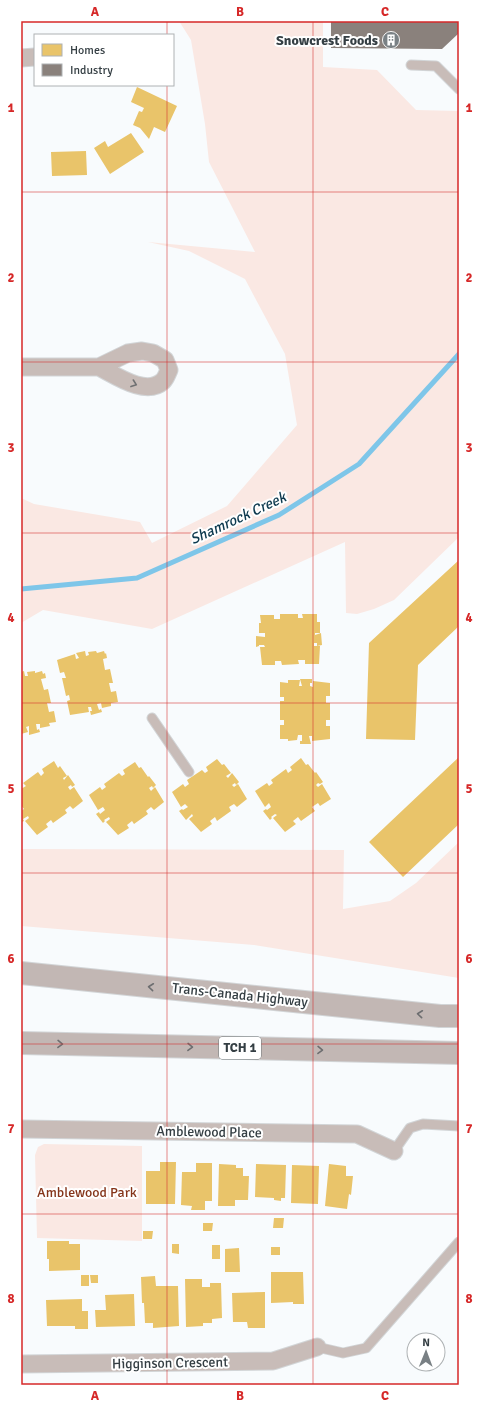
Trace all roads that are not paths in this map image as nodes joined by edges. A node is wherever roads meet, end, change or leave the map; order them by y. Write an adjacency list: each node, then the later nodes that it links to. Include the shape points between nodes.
1 (21, 58): 2 (street)
2 (34, 58)
3 (411, 65): 4 (lane, via 436,66)
4 (459, 89)
5 (21, 367): 6 (street)
6 (99, 367)
7 (152, 718): 8 (lane)
8 (188, 772)
9 (21, 974): 10 (highway, Trans-Canada Highway, one-way to 9)
10 (459, 1016)
11 (21, 1043): 12 (highway, TCH 1, one-way to 12)
12 (459, 1053)
13 (459, 1126): 15 (lane, via 423,1124 410,1128)
14 (21, 1129): 15 (street, Amblewood Place, via 357,1134)
15 (394, 1151)
16 (459, 1242): 17 (lane, via 366,1348 343,1353)
17 (317, 1347): 18 (street, Higginson Crescent, via 273,1361)
18 (21, 1364)

